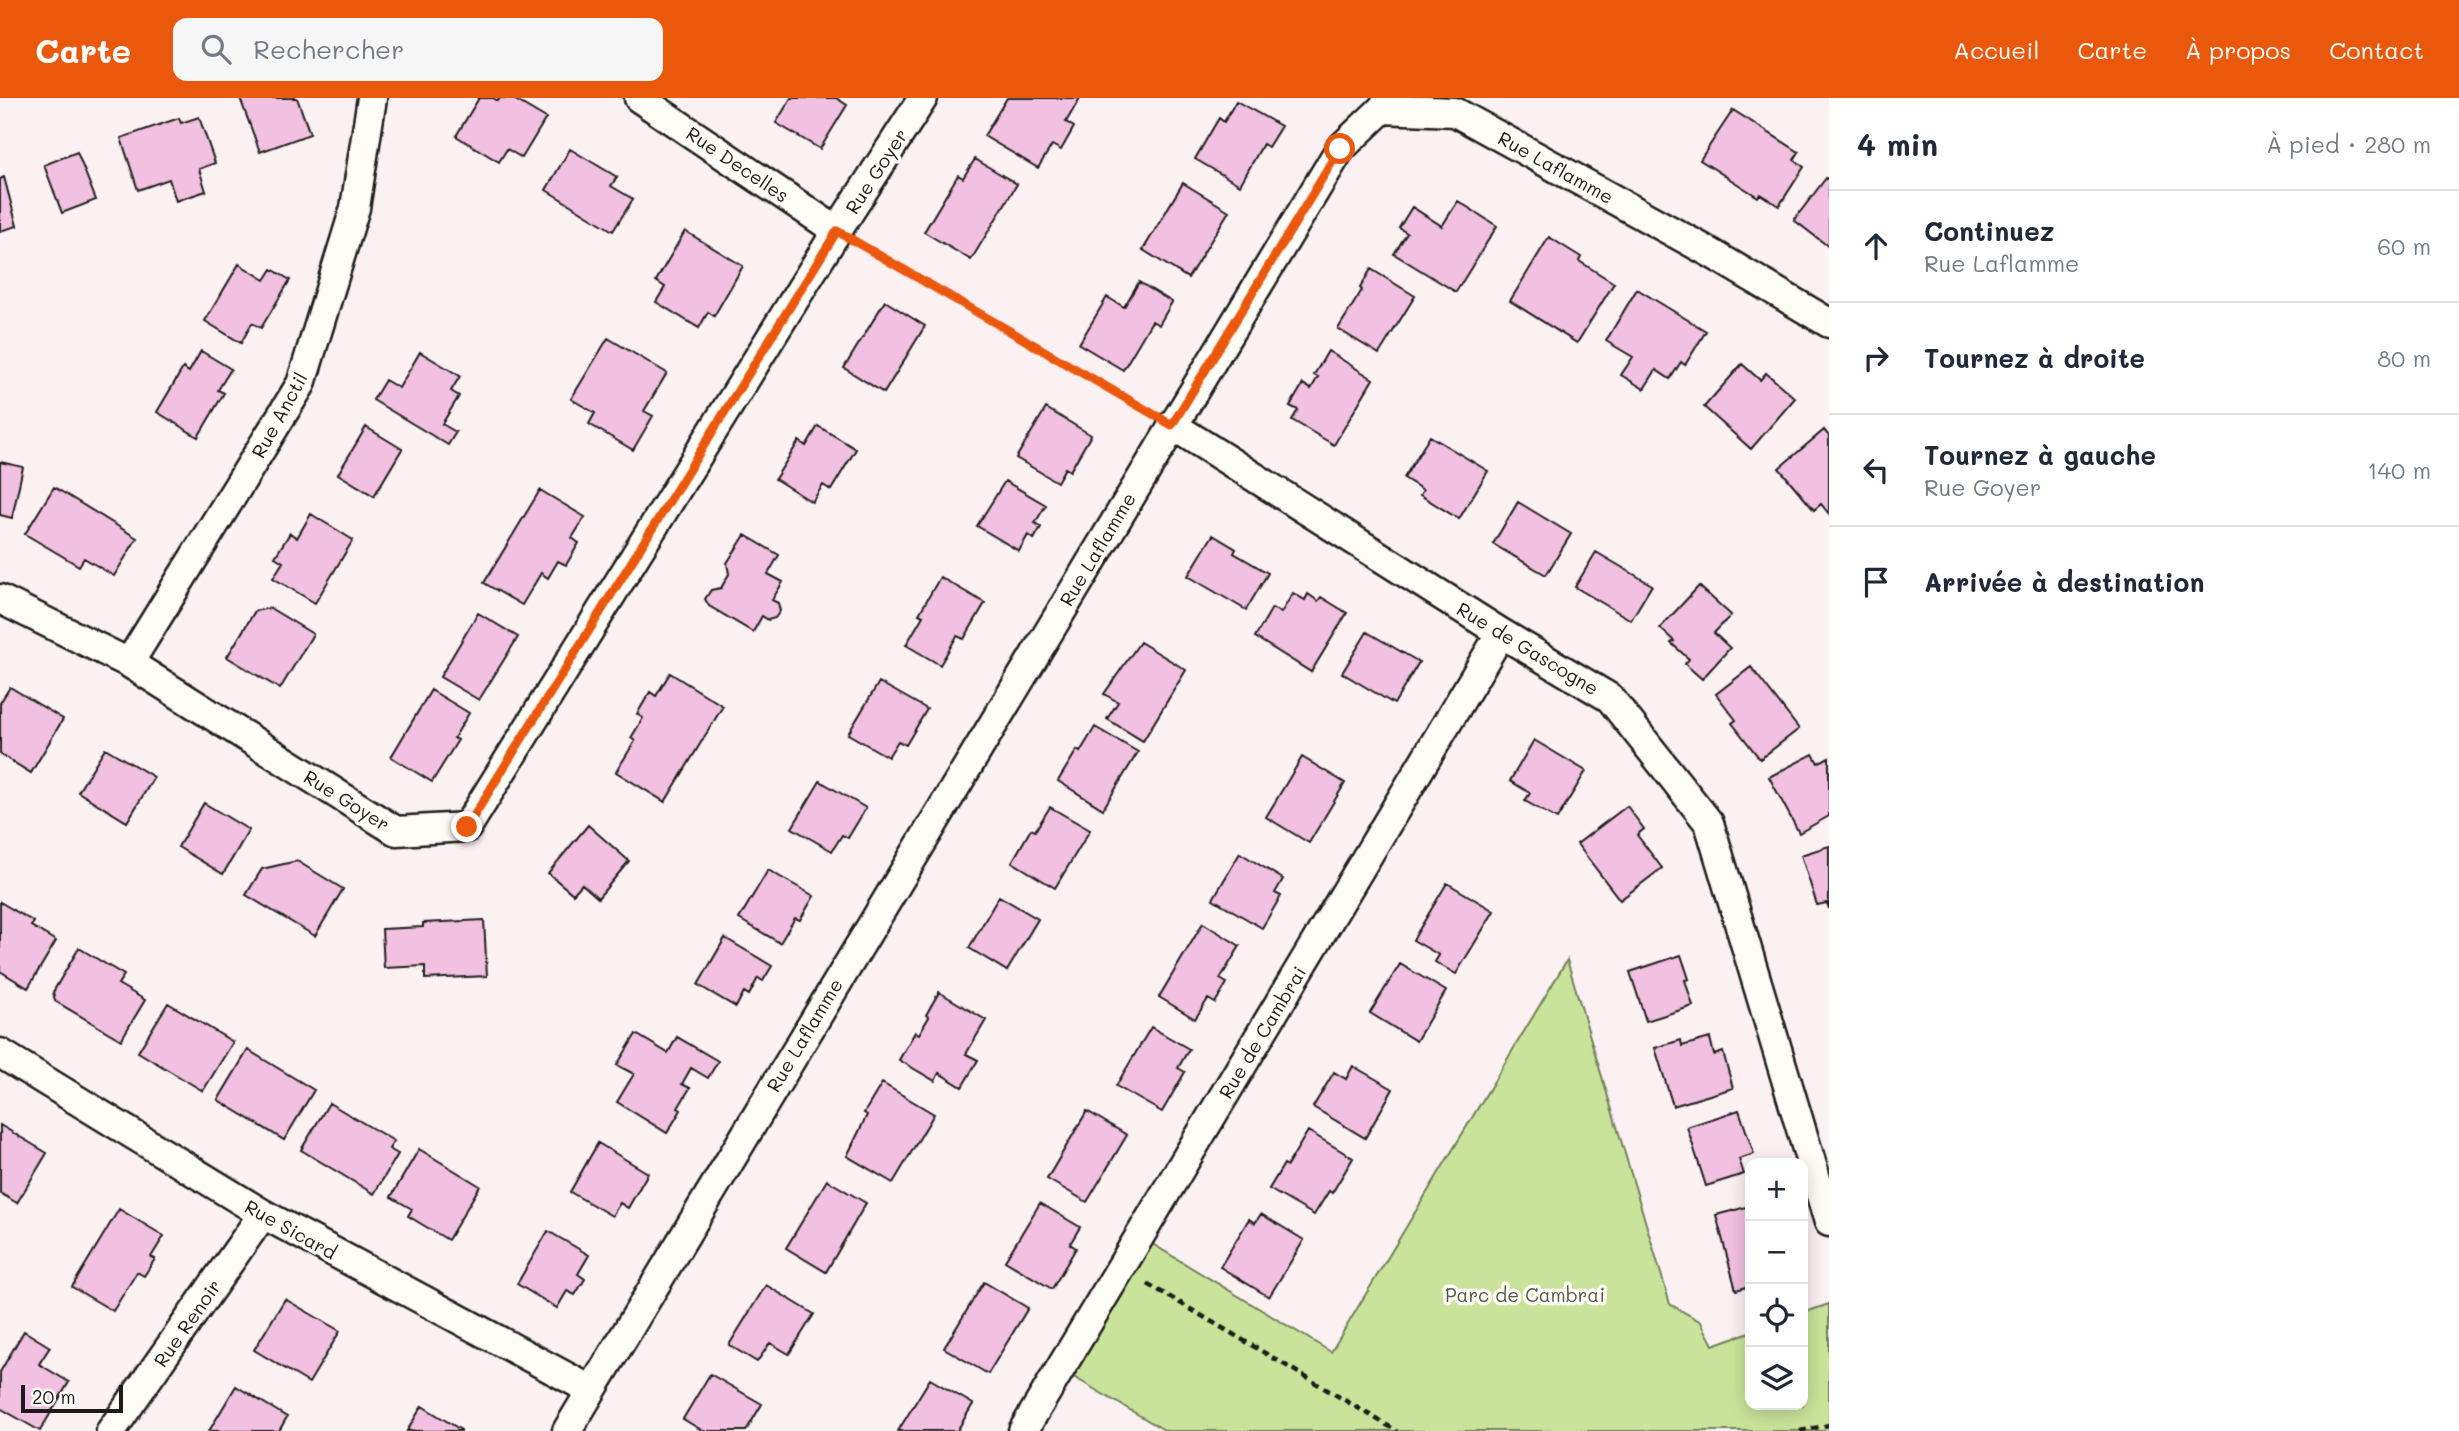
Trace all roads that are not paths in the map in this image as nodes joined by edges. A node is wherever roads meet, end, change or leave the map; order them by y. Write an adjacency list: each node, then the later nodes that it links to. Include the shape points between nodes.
1 (372, 98): 9 (street, Rue Anctil, via 355,208 301,384)
2 (639, 98): 4 (street, Rue Decelles)
3 (923, 98): 4 (street, Rue Goyer)
4 (837, 231): 9 (street, Rue Goyer, via 467,827 396,831)
5 (1829, 323): 6 (street, Rue Laflamme, via 1455,112 1382,109 1340,149)
6 (1172, 425): 8 (street, Rue de Gascogne); 13 (street, Rue Laflamme)
7 (0, 599): 9 (street, Rue Goyer)
8 (1502, 634): 12 (street, Rue de Gascogne, via 1611,698 1709,823); 16 (street, Rue de Cambrai)
9 (129, 663)
10 (0, 1053): 11 (street, Rue Sicard)
11 (263, 1214): 13 (street, Rue Sicard); 14 (street, Rue Renoir)
12 (1829, 1222)
13 (591, 1390): 15 (street, Rue Laflamme)
14 (111, 1431)
15 (566, 1431)
16 (1023, 1431)

